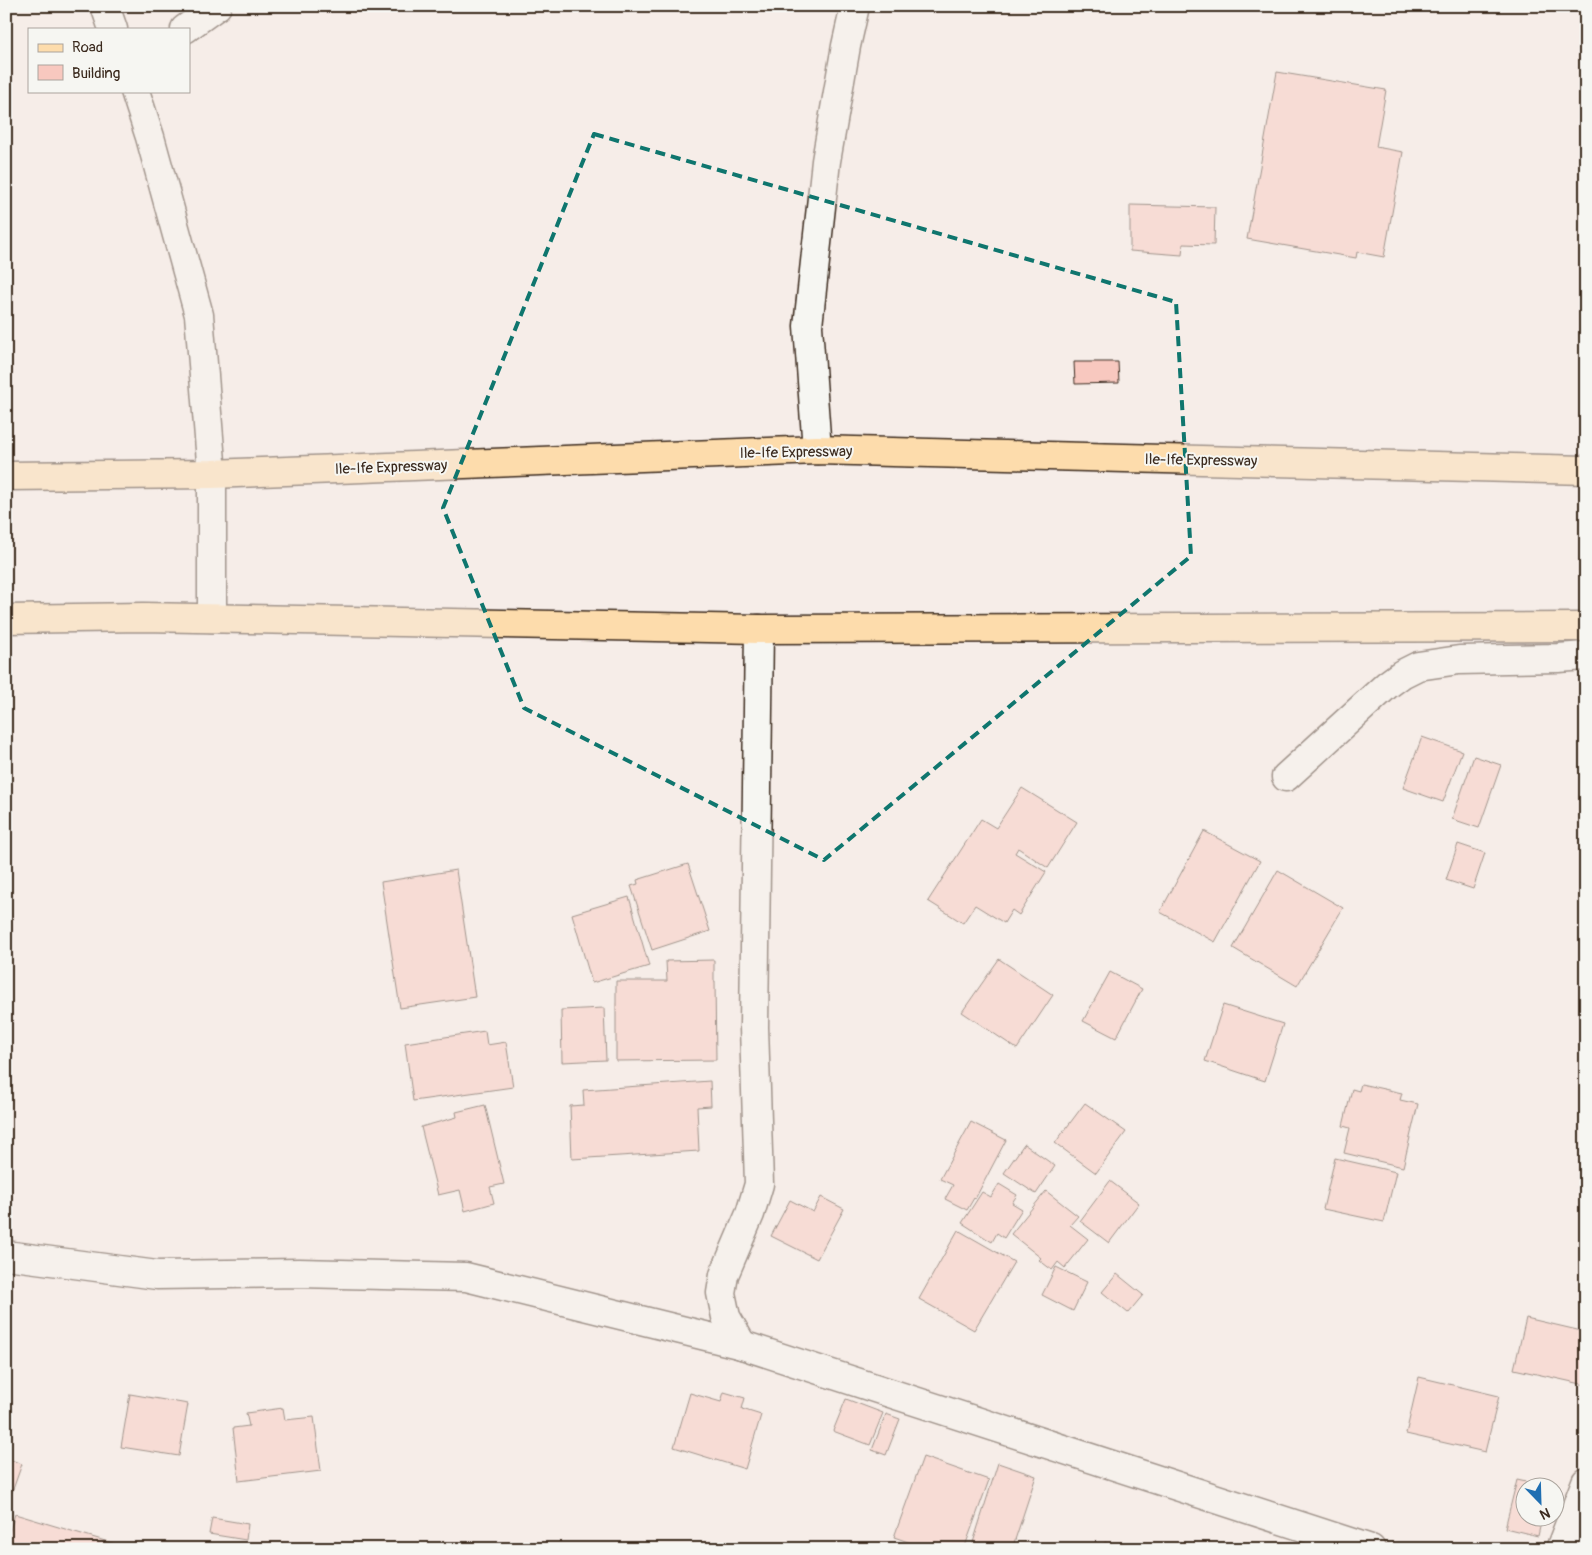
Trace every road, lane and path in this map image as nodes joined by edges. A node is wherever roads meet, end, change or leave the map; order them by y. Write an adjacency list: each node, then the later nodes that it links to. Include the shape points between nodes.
1 (105, 6): 4 (street)
2 (217, 6): 5 (street)
3 (854, 6): 7 (street, via 826,160 808,326)
4 (113, 28)
5 (186, 28)
6 (135, 92): 9 (street, via 200,315)
7 (817, 450): 8 (main road, Ile-Ife Expressway); 9 (main road, Ile-Ife Expressway)
8 (1586, 470)
9 (212, 474): 10 (main road, Ile-Ife Expressway); 11 (street)
10 (6, 476)
11 (212, 618): 12 (main road); 14 (main road)
12 (6, 619)
13 (1586, 627): 14 (main road)
14 (759, 629): 18 (street, via 754,1027 759,1184 724,1275 721,1293 726,1317)
15 (1586, 656): 16 (street, via 1459,660 1418,666 1387,685)
16 (1286, 777)
17 (6, 1255): 18 (street, via 157,1275 466,1276)
18 (742, 1345): 20 (street)
19 (1586, 1482): 21 (street)
20 (1371, 1549)
21 (1560, 1549)

